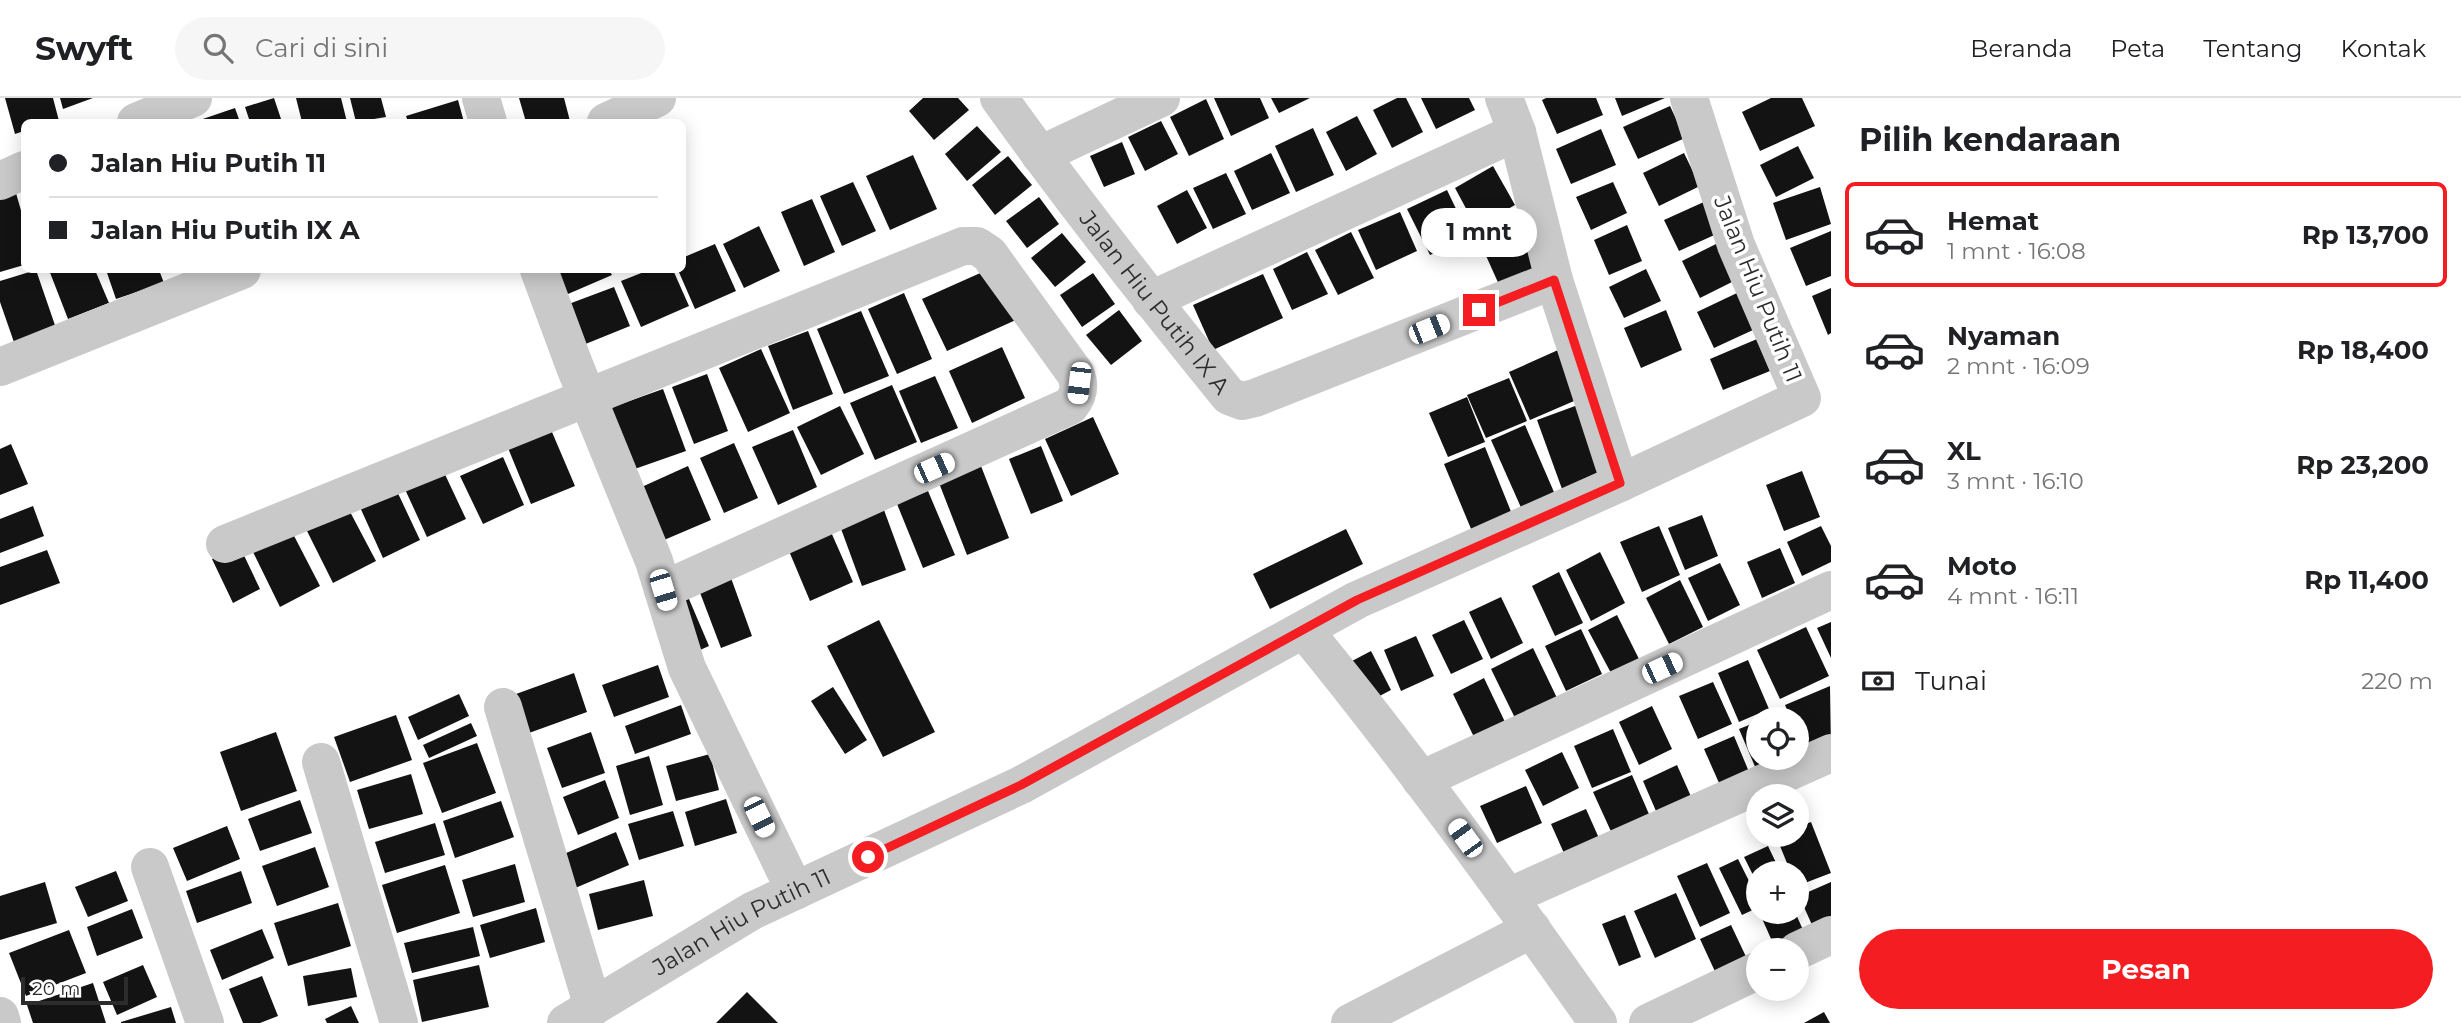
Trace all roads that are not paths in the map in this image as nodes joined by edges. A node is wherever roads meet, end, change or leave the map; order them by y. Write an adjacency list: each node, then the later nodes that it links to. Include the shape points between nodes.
1 (193, 98): 8 (street)
2 (481, 98): 9 (street)
3 (657, 98): 10 (street)
4 (999, 98): 11 (street, Jalan Hiu Putih IX A)
5 (1161, 98): 11 (street)
6 (1689, 98): 19 (street, Jalan Hiu Putih 11, via 1735,246)
7 (1511, 115): 16 (street); 17 (street)
8 (143, 119)
9 (487, 119)
10 (612, 119)
11 (1040, 155): 17 (street, Jalan Hiu Putih IX A)
12 (21, 171): 13 (street)
13 (0, 181)
14 (235, 273): 18 (street)
15 (540, 273): 20 (street)
16 (1554, 280): 17 (street, Jalan Hiu Putih IX A, via 1242,401 1229,396); 21 (street)
17 (1152, 300)
18 (0, 367)
19 (1817, 391): 21 (street, Jalan Hiu Putih 11)
20 (588, 399): 22 (street); 23 (street); 23 (street, via 964,246 977,246 989,254 1079,383 1077,397 1057,413)
21 (1620, 483): 25 (street, Jalan Hiu Putih 11, via 1357,600)
22 (225, 544)
23 (663, 590): 31 (street, via 687,668)
24 (1831, 590): 29 (street)
25 (1304, 630): 29 (street); 31 (street, Jalan Hiu Putih 11, via 1021,785)
26 (503, 707): 37 (street)
27 (1831, 752): 32 (street)
28 (321, 762): 41 (street)
29 (1421, 780): 32 (street)
30 (150, 867): 40 (street)
31 (795, 891): 37 (street, Jalan Hiu Putih 11, via 752,911)
32 (1508, 897): 33 (street)
33 (1532, 929): 42 (street); 43 (street)
34 (1831, 935): 35 (street)
35 (1809, 945)
36 (1746, 976): 44 (street)
37 (579, 1015)
38 (0, 1016): 39 (street)
39 (2, 1023)
40 (205, 1023)
41 (399, 1023)
42 (1350, 1023)
43 (1598, 1023)
44 (1648, 1023)

